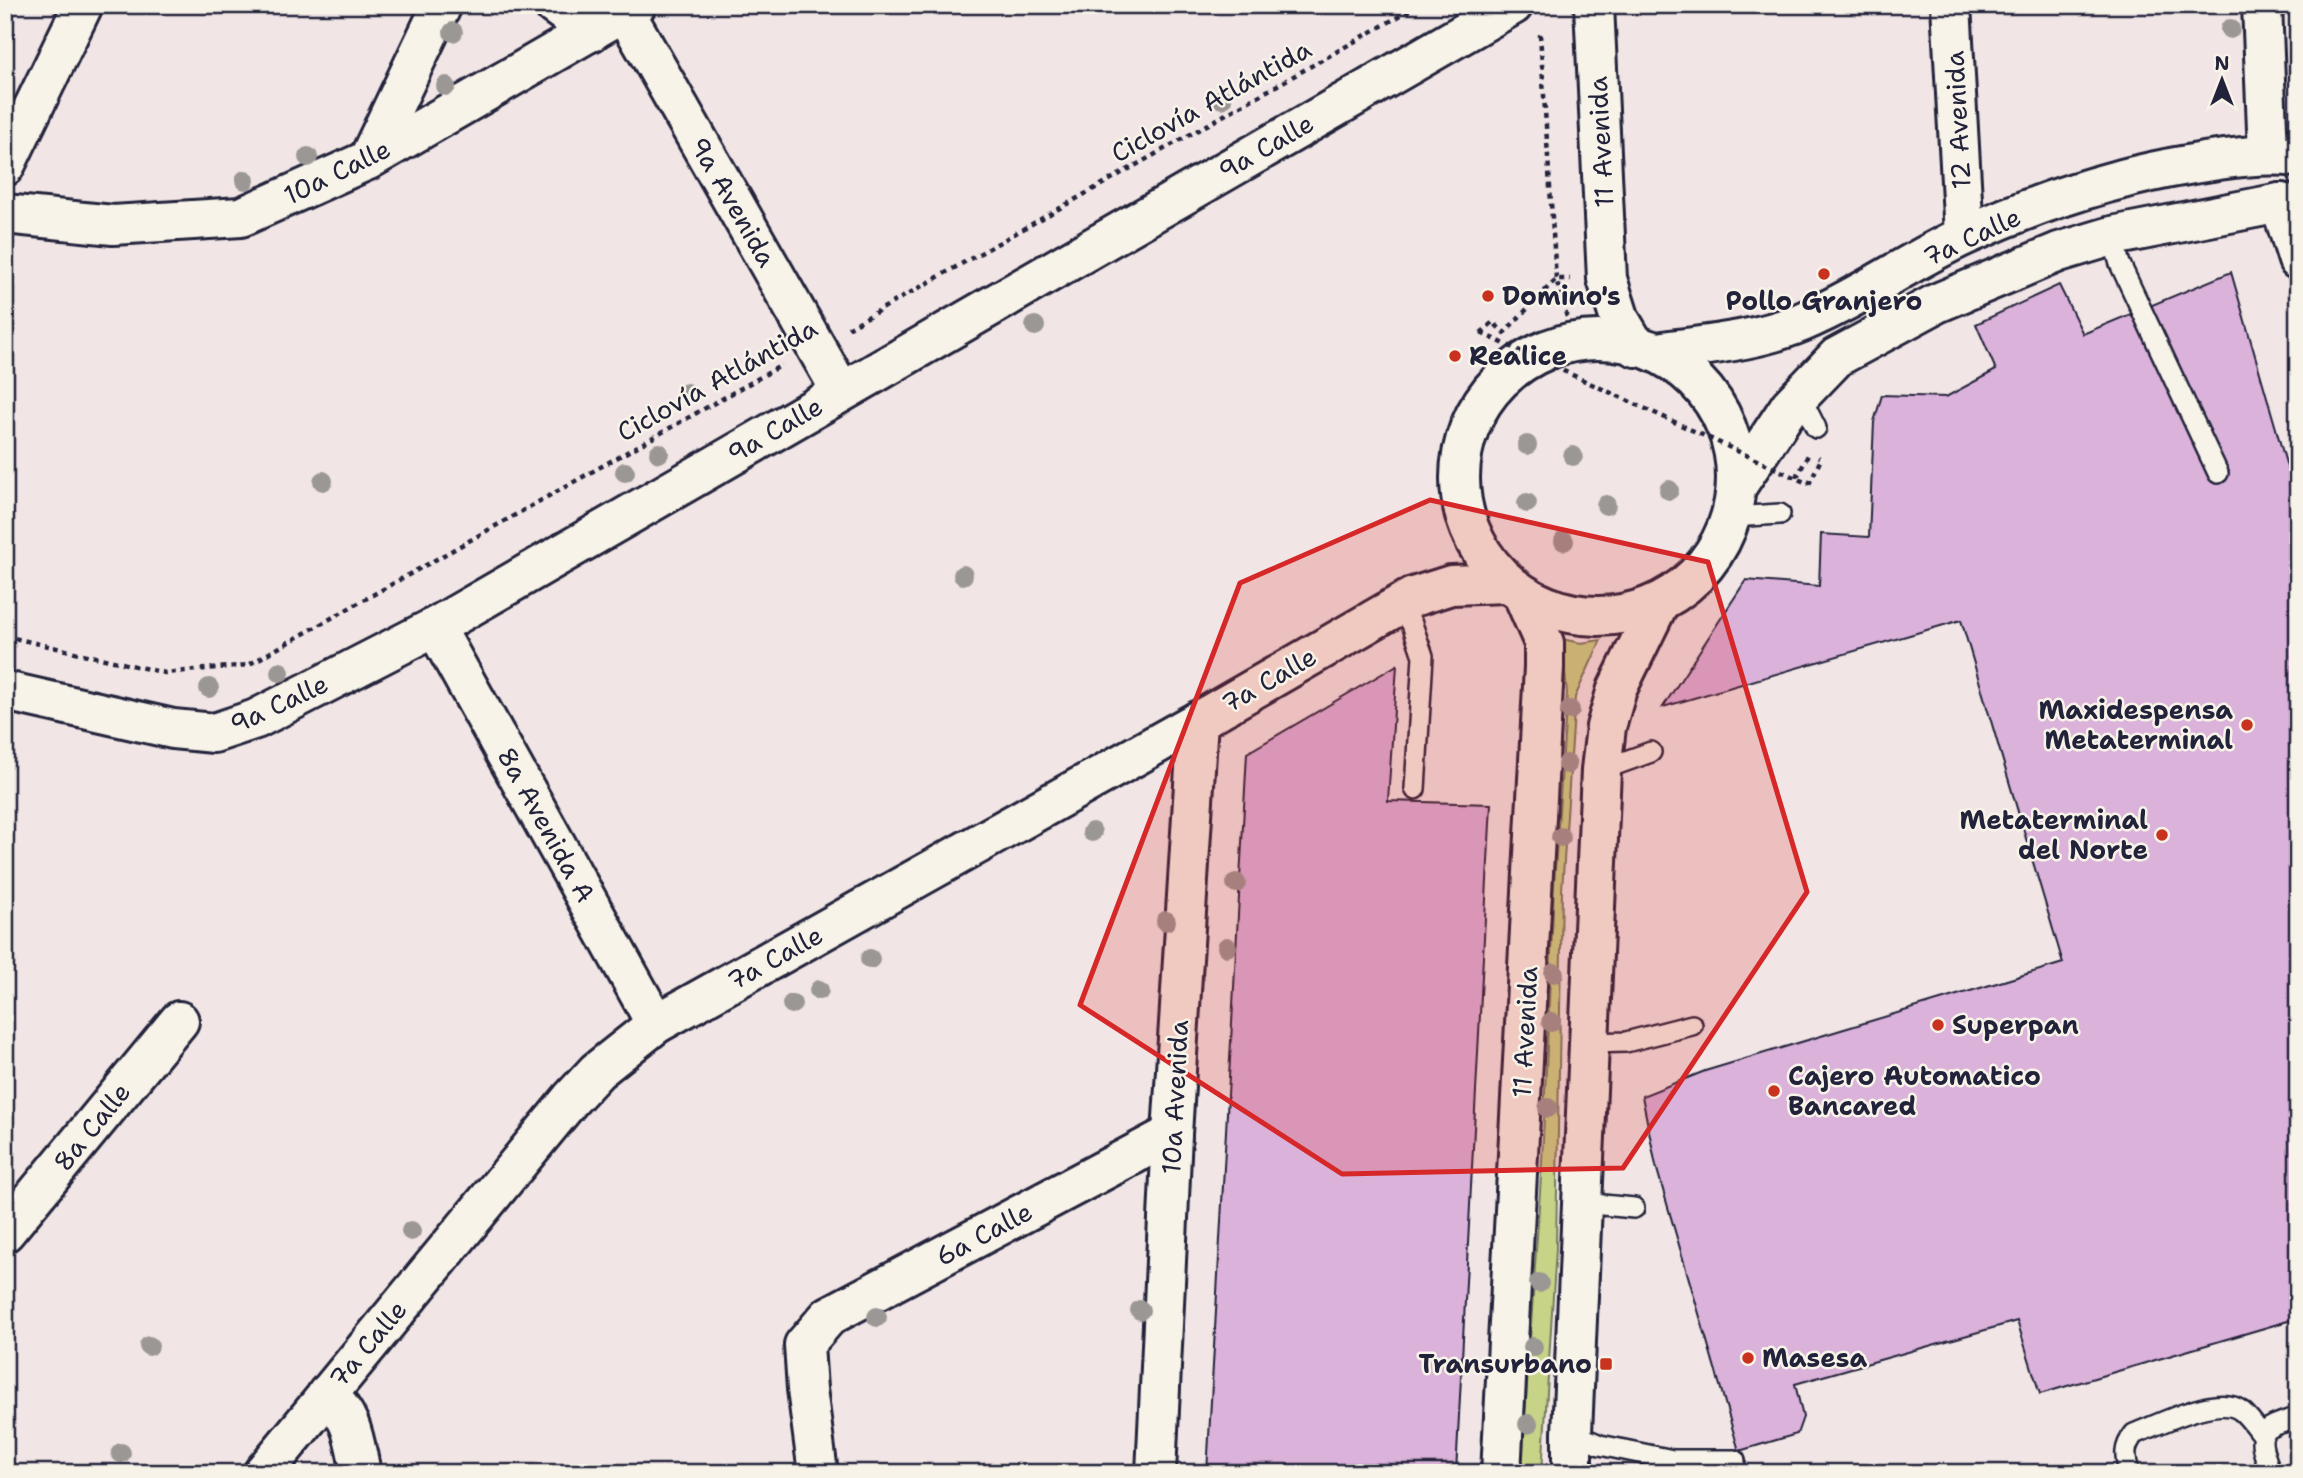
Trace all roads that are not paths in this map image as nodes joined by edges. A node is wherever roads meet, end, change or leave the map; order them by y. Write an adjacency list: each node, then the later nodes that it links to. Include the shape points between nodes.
1 (83, 5): 12 (street)
2 (442, 5): 11 (street)
3 (554, 5): 9 (street)
4 (1513, 5): 21 (street, 9a Calle)
5 (1594, 5): 18 (street, 11 Avenida)
6 (1951, 5): 15 (street, 12 Avenida)
7 (2262, 5): 10 (street)
8 (631, 8): 9 (street, 10a Calle); 21 (street, 9a Avenida)
9 (591, 32): 11 (street, 10a Calle)
10 (2283, 155): 15 (street, 7a Calle, via 2165,168 2119,178)
11 (368, 160): 14 (street, 10a Calle, via 241,217 113,225)
12 (5, 166)
13 (2289, 205): 16 (street, 7a Calle); 17 (street)
14 (5, 214)
15 (1965, 235): 20 (street, 7a Calle, via 1800,324 1740,340)
16 (2112, 236): 22 (street, 7a Calle, via 2059,252 1937,303 1838,357); 24 (lane, via 2120,264)
17 (2298, 260)
18 (1607, 279): 19 (street, 11 Avenida, via 1597,312); 20 (street, 11 Avenida, via 1620,320)
19 (1579, 341): 20 (street, via 1608,340); 27 (street, via 1541,351 1512,369 1488,393 1470,423 1460,455 1459,489)
20 (1647, 350): 25 (street, via 1692,375 1718,407 1734,445)
21 (841, 391): 31 (street, 9a Calle)
22 (1800, 394): 23 (lane); 25 (street, 7a Calle)
23 (1816, 428)
24 (2218, 473)
25 (1734, 501): 26 (lane); 30 (street, 7a Calle, via 1719,546 1694,579)
26 (1780, 514)
27 (1466, 523): 28 (street, via 1482,556); 29 (street, 7a Calle, via 1443,565)
28 (1515, 589): 29 (street, 7a Calle, via 1451,585); 30 (street, via 1567,613 1613,616); 54 (street, 11 Avenida, via 1544,643 1544,667)
29 (1406, 601): 33 (street, 7a Calle); 36 (lane, via 1423,656)
30 (1659, 603): 35 (street, via 1617,689)
31 (435, 627): 32 (street, 9a Calle, via 256,719 214,733 173,729); 38 (street, 8a Avenida A)
32 (5, 691)
33 (1198, 721): 38 (street, 7a Calle); 41 (street, 10a Avenida)
34 (1651, 752): 35 (lane)
35 (1601, 770): 40 (street)
36 (1415, 789)
37 (179, 1021): 44 (street, 8a Calle)
38 (656, 1024): 45 (street, 7a Calle, via 579,1090)
39 (1692, 1025): 40 (lane, via 1626,1042)
40 (1589, 1042): 42 (street)
41 (1172, 1134): 52 (street, 6a Calle, via 829,1316 804,1345); 53 (street, 10a Avenida)
42 (1581, 1203): 43 (lane); 47 (street)
43 (1634, 1208)
44 (5, 1233)
45 (327, 1394): 50 (street, 7a Calle); 51 (street, via 348,1417)
46 (2298, 1417): 48 (lane, via 2268,1427)
47 (1572, 1433): 49 (lane, via 1616,1449 1673,1460); 55 (street)
48 (2262, 1435): 56 (lane, via 2240,1410 2225,1405 2205,1407 2134,1434 2126,1444); 57 (lane)
49 (1735, 1460)
50 (264, 1473)
51 (361, 1473)
52 (818, 1473)
53 (1156, 1473)
54 (1501, 1473)
55 (1572, 1473)
56 (2129, 1473)
57 (2272, 1473)

